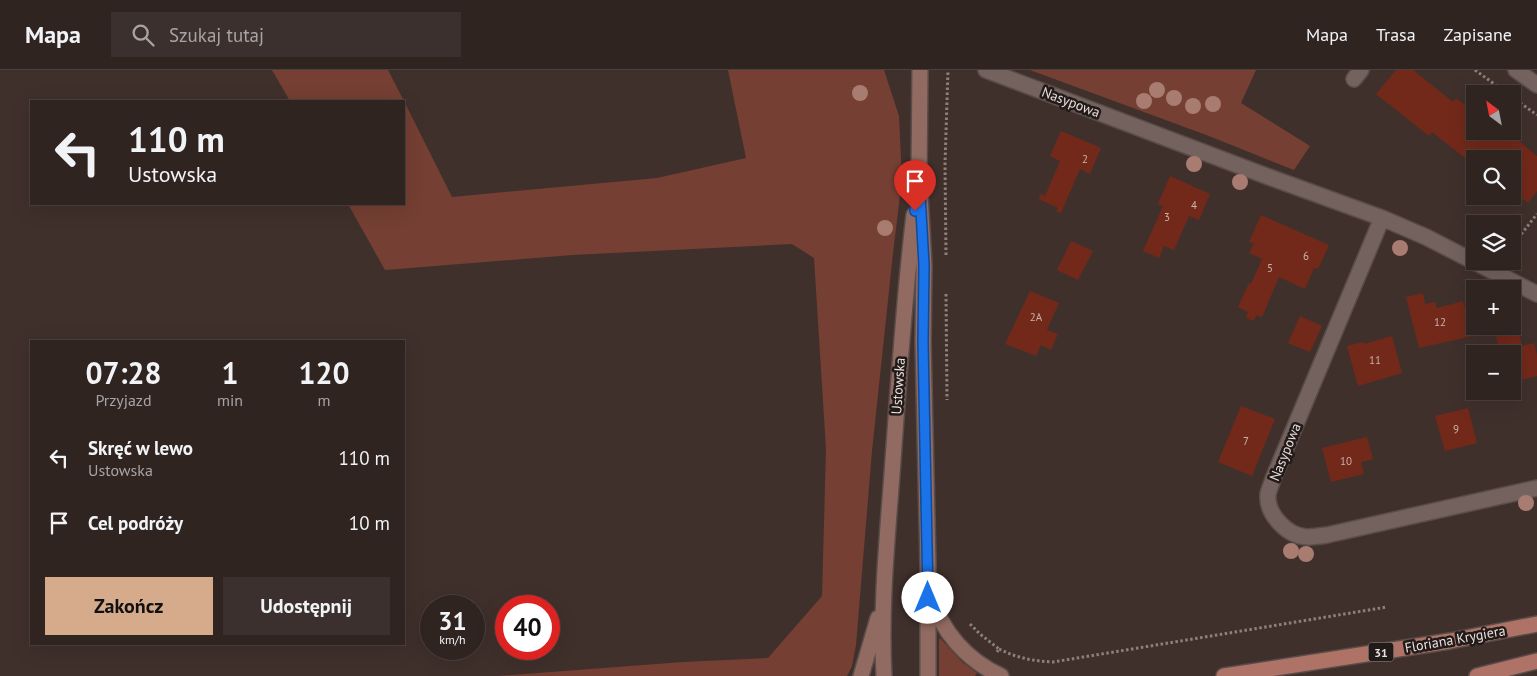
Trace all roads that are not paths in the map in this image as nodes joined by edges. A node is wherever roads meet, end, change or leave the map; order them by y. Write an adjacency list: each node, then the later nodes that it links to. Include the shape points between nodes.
1 (920, 70): 5 (street, Ustowska)
2 (986, 70): 6 (street, Nasypowa)
3 (1516, 70): 4 (street)
4 (1537, 85)
5 (919, 176): 9 (street, Ustowska, via 924,265); 10 (street, Ustowska, via 901,340)
6 (1382, 218): 7 (street, Nasypowa); 8 (street, Nasypowa, via 1273,479 1268,494 1270,509 1277,521 1289,531 1305,537 1327,535)
7 (1537, 294)
8 (1537, 488)
9 (928, 579): 15 (street, Ustowska); 16 (street, Ustowska, via 934,605 957,644 980,664)
10 (883, 597): 13 (street, Ustowska); 14 (street, Ustowska)
11 (1537, 624): 17 (main road, Floriana Krygiera / 31, via 1450,641)
12 (1537, 660): 18 (main road)
13 (861, 676)
14 (884, 676)
15 (928, 676)
16 (1001, 676)
17 (1224, 676)
18 (1478, 676)

